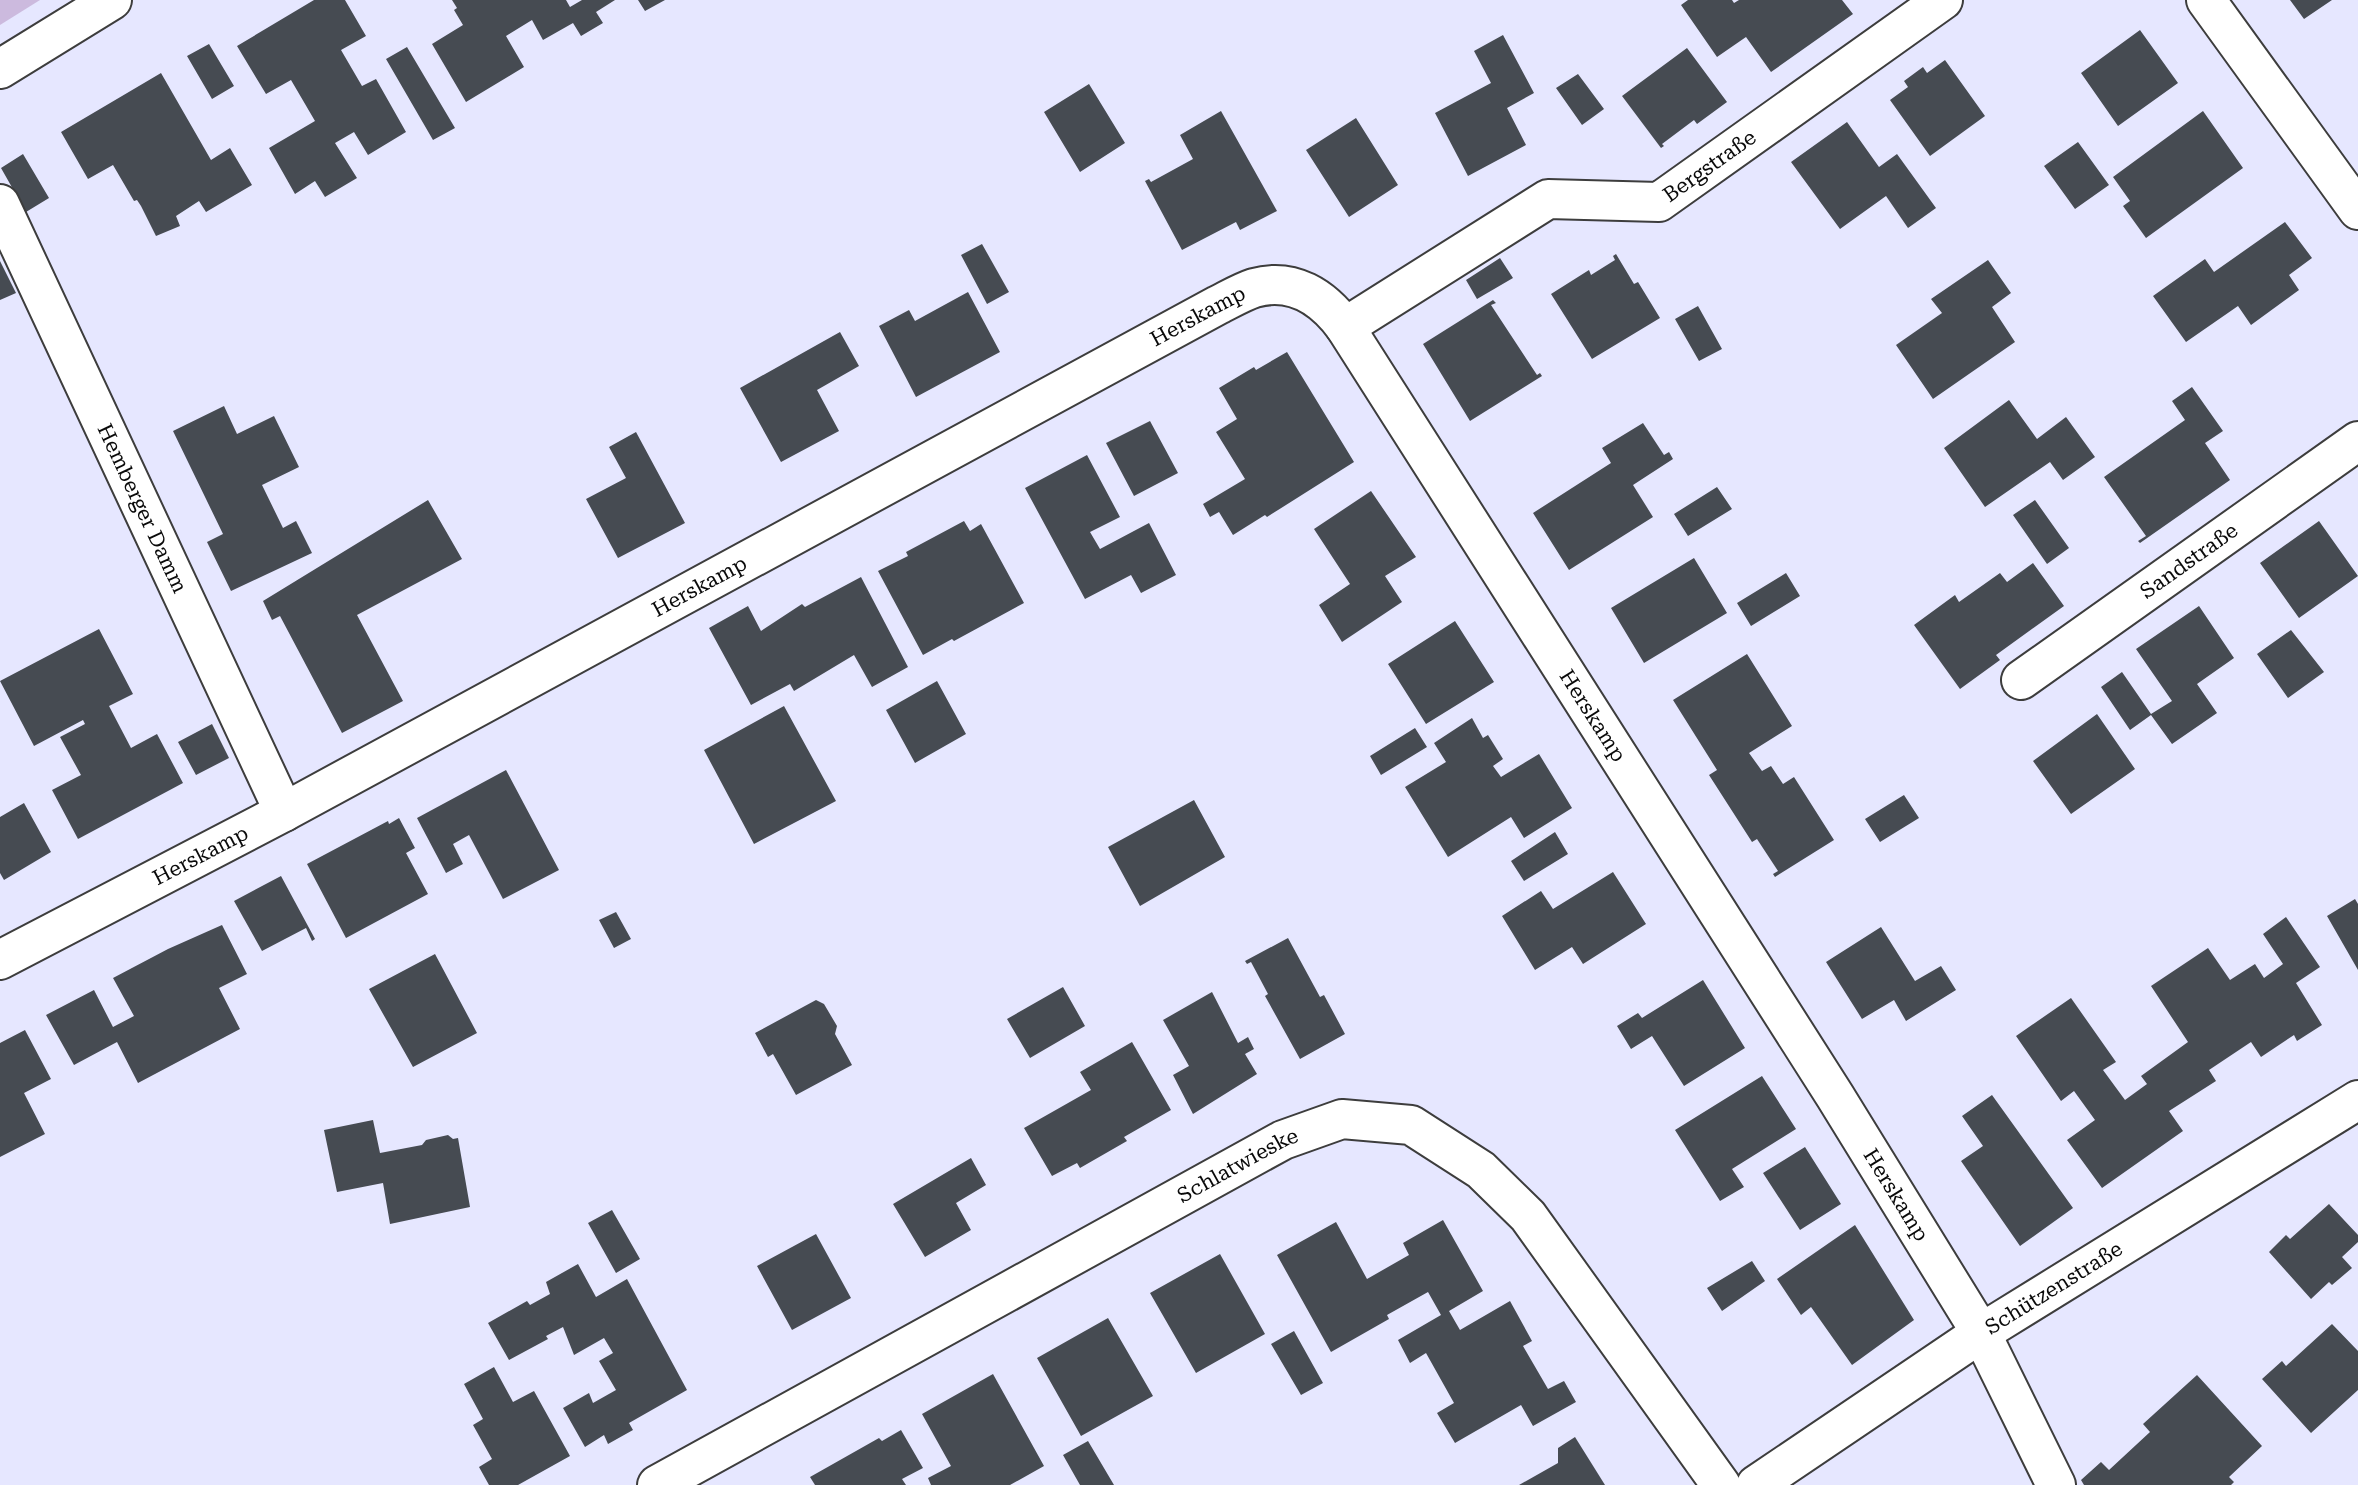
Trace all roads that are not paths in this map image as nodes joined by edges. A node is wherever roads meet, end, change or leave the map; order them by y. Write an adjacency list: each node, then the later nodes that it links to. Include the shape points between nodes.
1 (112, 0): 4 (street)
2 (1943, 0): 7 (street, Bergstraße, via 1659,202 1548,199)
3 (2206, 0): 6 (street)
4 (0, 69)
5 (0, 204): 10 (street, Hemberger Damm)
6 (2358, 210)
7 (1345, 327): 10 (street, Herskamp, via 1329,306 1306,292 1279,284 1253,288); 13 (street, Herskamp)
8 (2358, 441): 9 (street, Sandstraße)
9 (2021, 680)
10 (284, 812): 11 (street, Herskamp)
11 (0, 960)
12 (2358, 1100): 13 (street, Schützenstraße)
13 (1982, 1332): 16 (street, Schützenstraße); 17 (street, Herskamp)
14 (657, 1485): 15 (street, Schlatwieske, via 1283,1140 1342,1119 1411,1125 1481,1170 1528,1216)
15 (1721, 1485)
16 (1756, 1485)
17 (2056, 1485)

